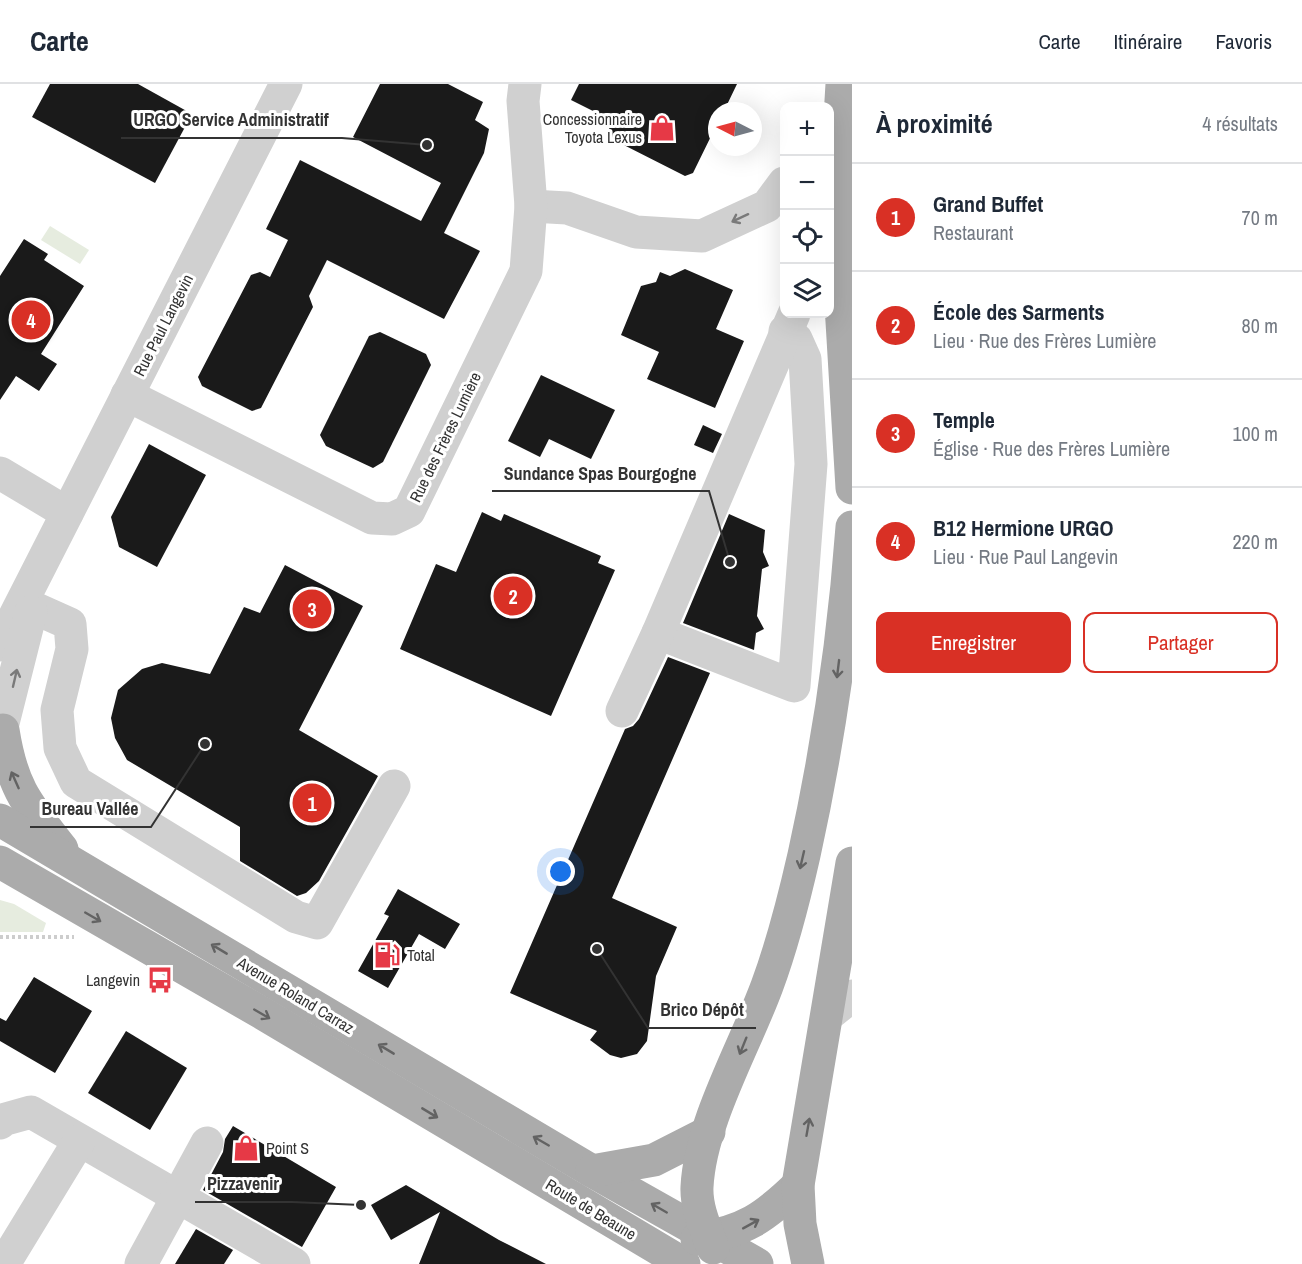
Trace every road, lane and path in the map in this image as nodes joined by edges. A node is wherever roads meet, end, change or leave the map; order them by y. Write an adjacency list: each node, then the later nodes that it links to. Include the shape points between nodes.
1 (286, 84): 9 (street, Rue Paul Langevin)
2 (525, 84): 6 (street, Rue des Frères Lumière)
3 (841, 84): 4 (street); 7 (main road)
4 (831, 102)
5 (780, 188): 6 (street, one-way to 6, via 767,206 702,236 636,232 567,208)
6 (531, 206): 9 (street, Rue des Frères Lumière, via 526,271 409,511 392,519 372,518)
7 (834, 260): 11 (main road)
8 (790, 322): 16 (street); 16 (street, via 804,359 811,464 794,687)
9 (127, 395): 12 (street, Rue Paul Langevin)
10 (0, 473): 12 (street)
11 (852, 488)
12 (67, 513): 14 (street, Rue Paul Langevin)
13 (852, 527): 32 (main road, one-way to 32, via 836,682 804,854 767,986)
14 (42, 567): 15 (street, Rue Paul Langevin); 17 (street, Rue Paul Langevin)
15 (32, 607): 19 (street, Rue Paul Langevin, one-way to 15); 20 (street, via 70,624 72,649 57,710 60,748 76,782 296,917 317,923)
16 (658, 633): 18 (street)
17 (0, 645)
18 (622, 711)
19 (1, 733): 23 (main road, one-way to 19, via 27,805 13,780)
20 (394, 786)
21 (0, 820): 23 (main road, Avenue Roland Carraz)
22 (0, 862): 26 (main road, Avenue Roland Carraz)
23 (73, 862): 36 (main road, Avenue Roland Carraz, one-way to 23)
24 (852, 863): 27 (main road)
25 (0, 880): 26 (main road)
26 (43, 887): 28 (main road, Avenue Roland Carraz, one-way to 28)
27 (849, 902): 30 (main road)
28 (112, 928): 29 (path, via 74,937); 35 (main road, Avenue Roland Carraz, one-way to 35)
29 (0, 937)
30 (840, 1006): 37 (main road, one-way to 30)
31 (0, 1123): 33 (street, via 31,1112)
32 (709, 1132): 36 (main road, via 654,1160); 40 (main road, via 697,1196)
33 (79, 1141): 38 (street); 41 (street)
34 (207, 1143): 38 (street)
35 (498, 1153): 39 (main road, Route de Beaune)
36 (592, 1171): 40 (main road, Route de Beaune, one-way to 36)
37 (798, 1185): 40 (main road, one-way to 37); 46 (main road)
38 (177, 1197): 42 (street); 43 (street)
39 (654, 1246): 40 (main road); 44 (main road, Route de Beaune)
40 (715, 1251): 45 (main road, Route de Beaune)
41 (4, 1264)
42 (141, 1264)
43 (294, 1264)
44 (684, 1264)
45 (757, 1264)
46 (808, 1264)

